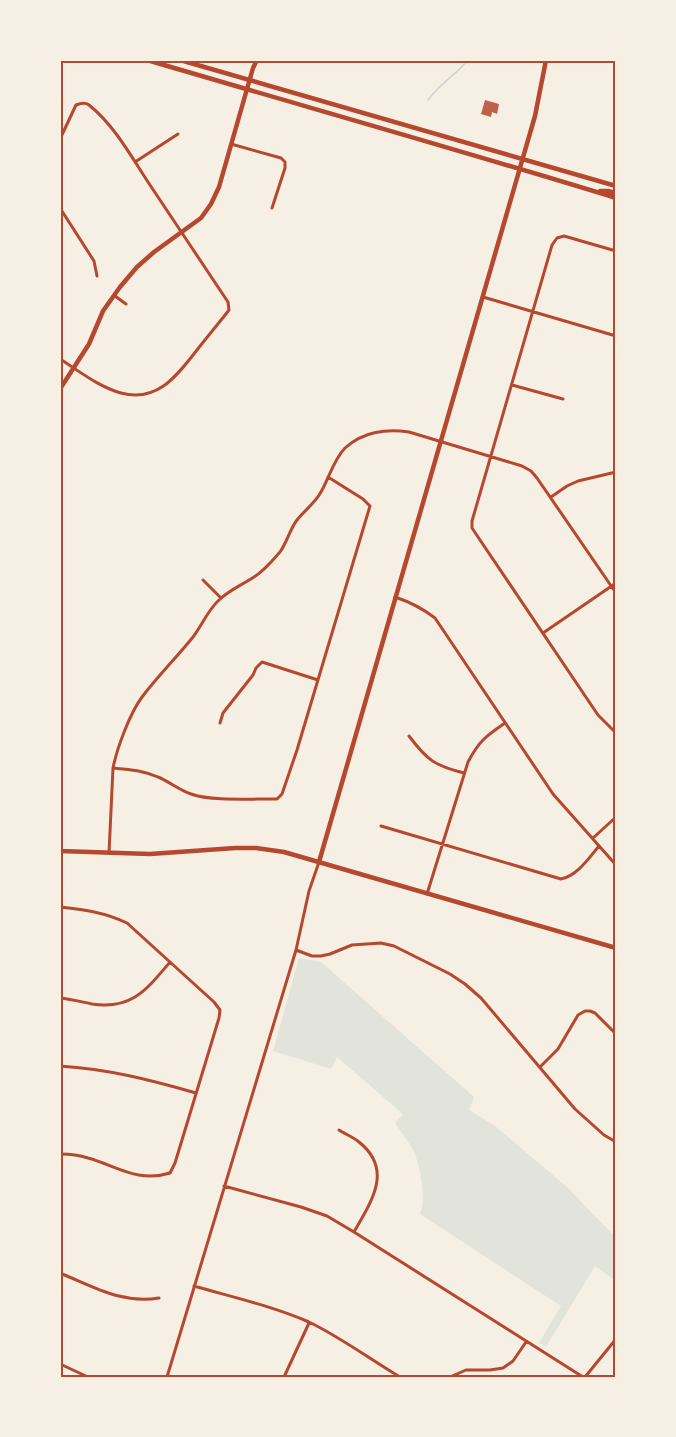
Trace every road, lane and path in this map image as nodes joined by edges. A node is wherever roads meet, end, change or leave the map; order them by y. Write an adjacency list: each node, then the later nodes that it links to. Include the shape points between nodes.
1 (147, 60): 6 (main road)
2 (180, 60): 5 (main road)
3 (257, 60): 5 (main road)
4 (546, 60): 10 (main road)
5 (249, 81): 6 (main road); 10 (main road)
6 (247, 89): 9 (main road); 12 (main road)
7 (178, 134): 11 (street)
8 (60, 139): 11 (street, via 76,105 89,105 112,128)
9 (231, 144): 16 (street, via 285,162); 17 (main road, via 211,204 201,218)
10 (523, 158): 12 (main road); 13 (main road)
11 (135, 162): 17 (street)
12 (520, 168): 14 (main road); 21 (main road)
13 (616, 186)
14 (616, 195)
15 (60, 208): 19 (street, via 94,261)
16 (272, 208)
17 (181, 232): 20 (main road, via 137,267); 26 (street, via 228,302 229,310 173,380 150,393 121,393)
18 (616, 251): 23 (street, via 564,236 557,238)
19 (97, 276)
20 (114, 295): 22 (street); 26 (main road)
21 (483, 297): 23 (street); 30 (main road)
22 (126, 304)
23 (534, 312): 24 (street); 27 (street)
24 (616, 336)
25 (60, 359): 26 (street)
26 (73, 367): 28 (main road)
27 (512, 385): 29 (street); 31 (street)
28 (60, 389)
29 (563, 399)
30 (440, 442): 31 (street); 33 (street, via 409,432 375,432 360,437 344,450); 39 (main road)
31 (492, 457): 34 (street, via 531,471); 41 (street, via 472,528)
32 (616, 472): 34 (street, via 578,481)
33 (328, 477): 40 (street, via 271,562); 42 (street, via 370,506)
34 (551, 497): 37 (street)
35 (203, 580): 40 (street)
36 (616, 584): 37 (street)
37 (612, 586): 38 (street); 41 (street)
38 (616, 592)
39 (395, 597): 44 (street, via 435,618); 56 (main road)
40 (220, 598): 47 (street, via 142,698)
41 (543, 633): 45 (street, via 598,715)
42 (318, 680): 43 (street, via 262,662 223,713); 47 (street, via 282,794 277,799 199,796 142,771)
43 (220, 723)
44 (505, 723): 48 (street, via 475,749); 51 (street, via 553,794)
45 (616, 733)
46 (409, 736): 48 (street, via 433,762)
47 (113, 768): 55 (street)
48 (464, 773): 52 (street)
49 (616, 818): 51 (street)
50 (381, 826): 52 (street)
51 (593, 838): 53 (street)
52 (443, 844): 53 (street, via 561,879 574,873); 58 (street)
53 (600, 846): 57 (street)
54 (60, 851): 55 (main road)
55 (110, 853): 56 (main road, via 256,848)
56 (319, 862): 58 (main road); 61 (street)
57 (616, 865)
58 (427, 894): 60 (main road)
59 (60, 907): 62 (street, via 98,912 127,923)
60 (616, 948)
61 (296, 950): 66 (street, via 321,956 352,945 381,943 430,963 481,998); 71 (street)
62 (170, 962): 63 (street, via 142,993 128,1001 113,1005); 67 (street, via 220,1010)
63 (60, 998)
64 (616, 1034): 66 (street, via 595,1013 585,1011)
65 (60, 1066): 67 (street, via 113,1072)
66 (540, 1067): 69 (street, via 575,1109)
67 (196, 1093): 70 (street, via 170,1173 136,1175 87,1157)
68 (339, 1130): 72 (street, via 373,1157 378,1174 376,1188)
69 (616, 1142)
70 (60, 1154)
71 (224, 1186): 72 (street, via 327,1216); 74 (street)
72 (354, 1232): 78 (street)
73 (60, 1272): 75 (street, via 114,1296 142,1301)
74 (194, 1286): 76 (street); 81 (street)
75 (159, 1298)
76 (309, 1323): 82 (street); 83 (street)
77 (616, 1339): 85 (street)
78 (526, 1342): 84 (street, via 503,1368 466,1370); 85 (street)
79 (60, 1364): 80 (street)
80 (88, 1377)
81 (167, 1377)
82 (284, 1377)
83 (400, 1377)
84 (450, 1377)
85 (584, 1377)

